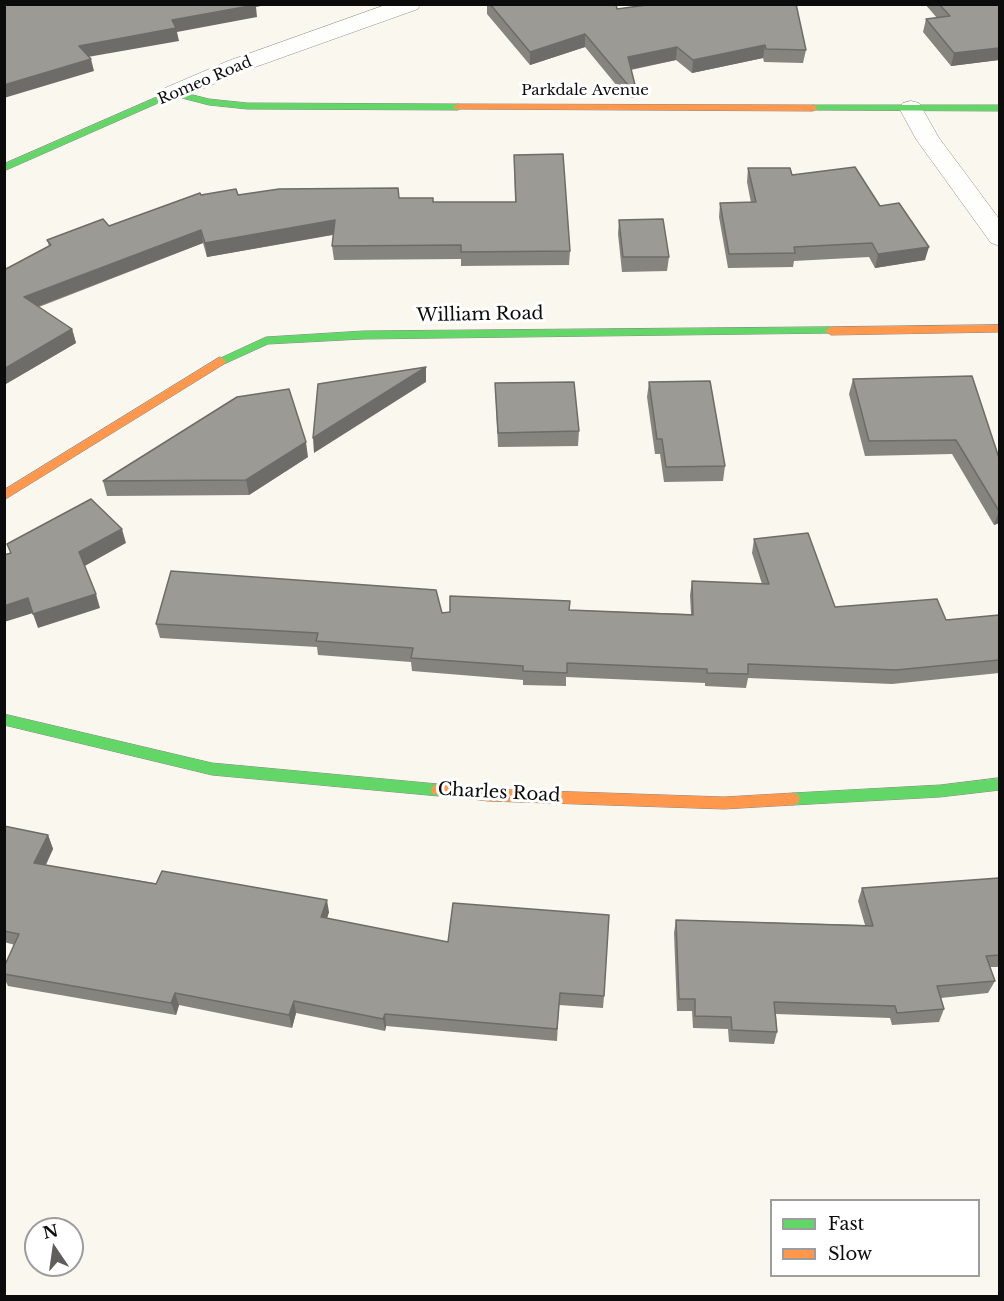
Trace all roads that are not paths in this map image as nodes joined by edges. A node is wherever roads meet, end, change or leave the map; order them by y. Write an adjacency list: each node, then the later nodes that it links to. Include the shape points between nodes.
1 (410, 4): 2 (street, Romeo Road, via 236,66)
2 (173, 93): 3 (street, Parkdale Avenue, via 247,106); 5 (street, Romeo Road)
3 (911, 108): 4 (street, Parkdale Avenue); 6 (street, via 928,139)
4 (999, 108)
5 (4, 168)
6 (999, 238)
7 (999, 328): 8 (street, William Road, via 363,334 266,341 214,363)
8 (4, 496)
9 (4, 719): 10 (street, Charles Road, via 212,768 488,795 724,803)
10 (999, 784)

